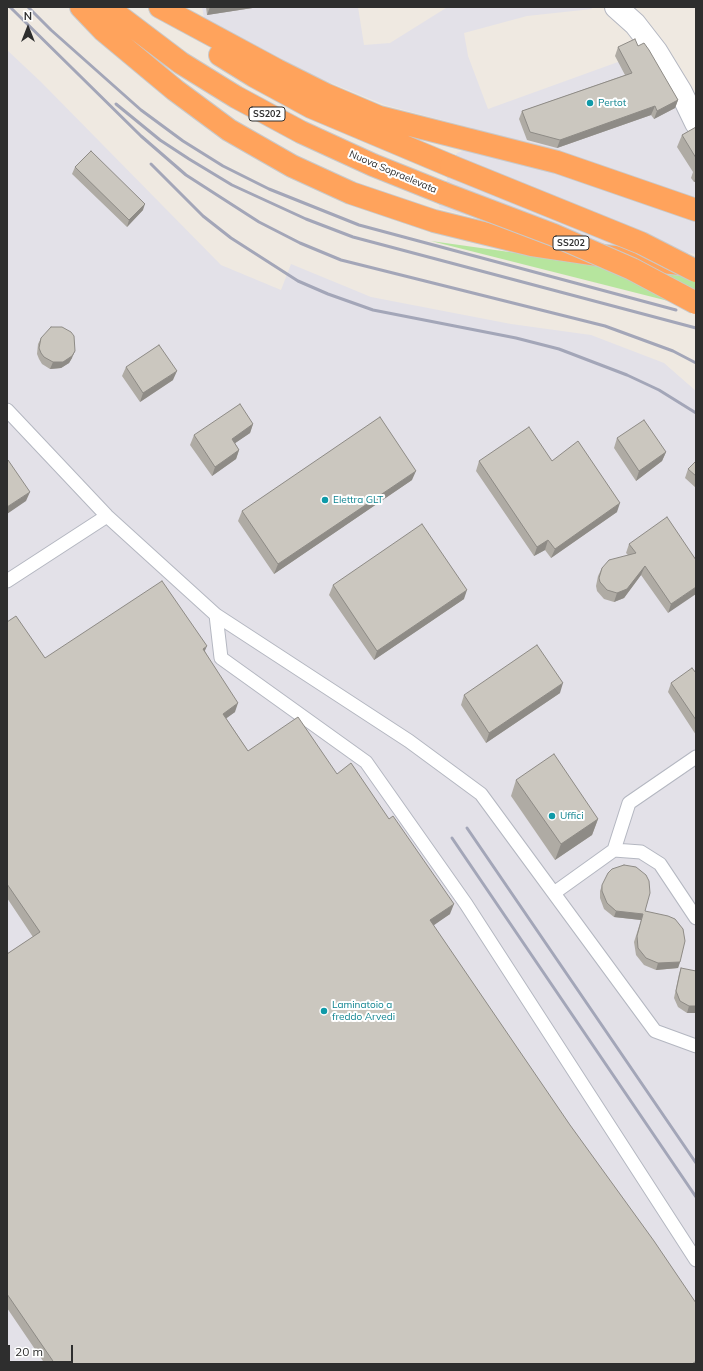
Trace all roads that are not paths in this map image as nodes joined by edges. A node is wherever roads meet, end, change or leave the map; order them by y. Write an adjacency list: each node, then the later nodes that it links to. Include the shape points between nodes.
1 (81, 7): 8 (highway, via 103,30 175,90 229,130 292,166 351,193 434,221 532,245 605,256)
2 (108, 7): 10 (highway, Nuova Sopraelevata / SS202, bridge, via 180,63 300,132 443,193 561,238 632,269)
3 (154, 7): 9 (highway, SS202, bridge, via 201,43 299,100 381,137 641,243)
4 (160, 7): 7 (highway, via 327,95 379,117 557,162)
5 (616, 7): 6 (street, via 635,24 656,51)
6 (696, 123)
7 (696, 210)
8 (696, 265)
9 (696, 272)
10 (696, 303)
11 (7, 410): 12 (lane)
12 (107, 516): 13 (lane); 14 (lane)
13 (7, 580)
14 (216, 615): 17 (lane, via 409,741 481,794); 20 (lane, via 221,658 366,762 466,904)
15 (696, 756): 16 (lane, via 629,803)
16 (614, 850): 17 (lane); 18 (lane, via 641,852 660,864)
17 (554, 893): 19 (lane, via 655,1031)
18 (696, 918)
19 (696, 1046)
20 (696, 1260)

